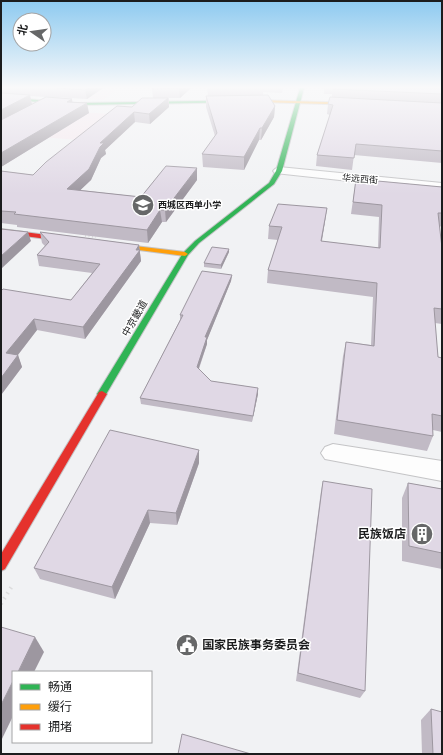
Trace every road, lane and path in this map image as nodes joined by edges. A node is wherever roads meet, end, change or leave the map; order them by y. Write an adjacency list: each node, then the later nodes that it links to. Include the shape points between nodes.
1 (293, 123): 2 (street, 中京畿道)
2 (279, 171): 3 (street, 华远西街); 7 (street, 中京畿道, via 271,184)
3 (442, 187)
4 (1, 231): 5 (street)
5 (80, 241)
6 (103, 244): 7 (street)
7 (185, 254): 10 (street, 中京畿道)
8 (333, 453): 9 (street)
9 (442, 472)
10 (1, 565)

